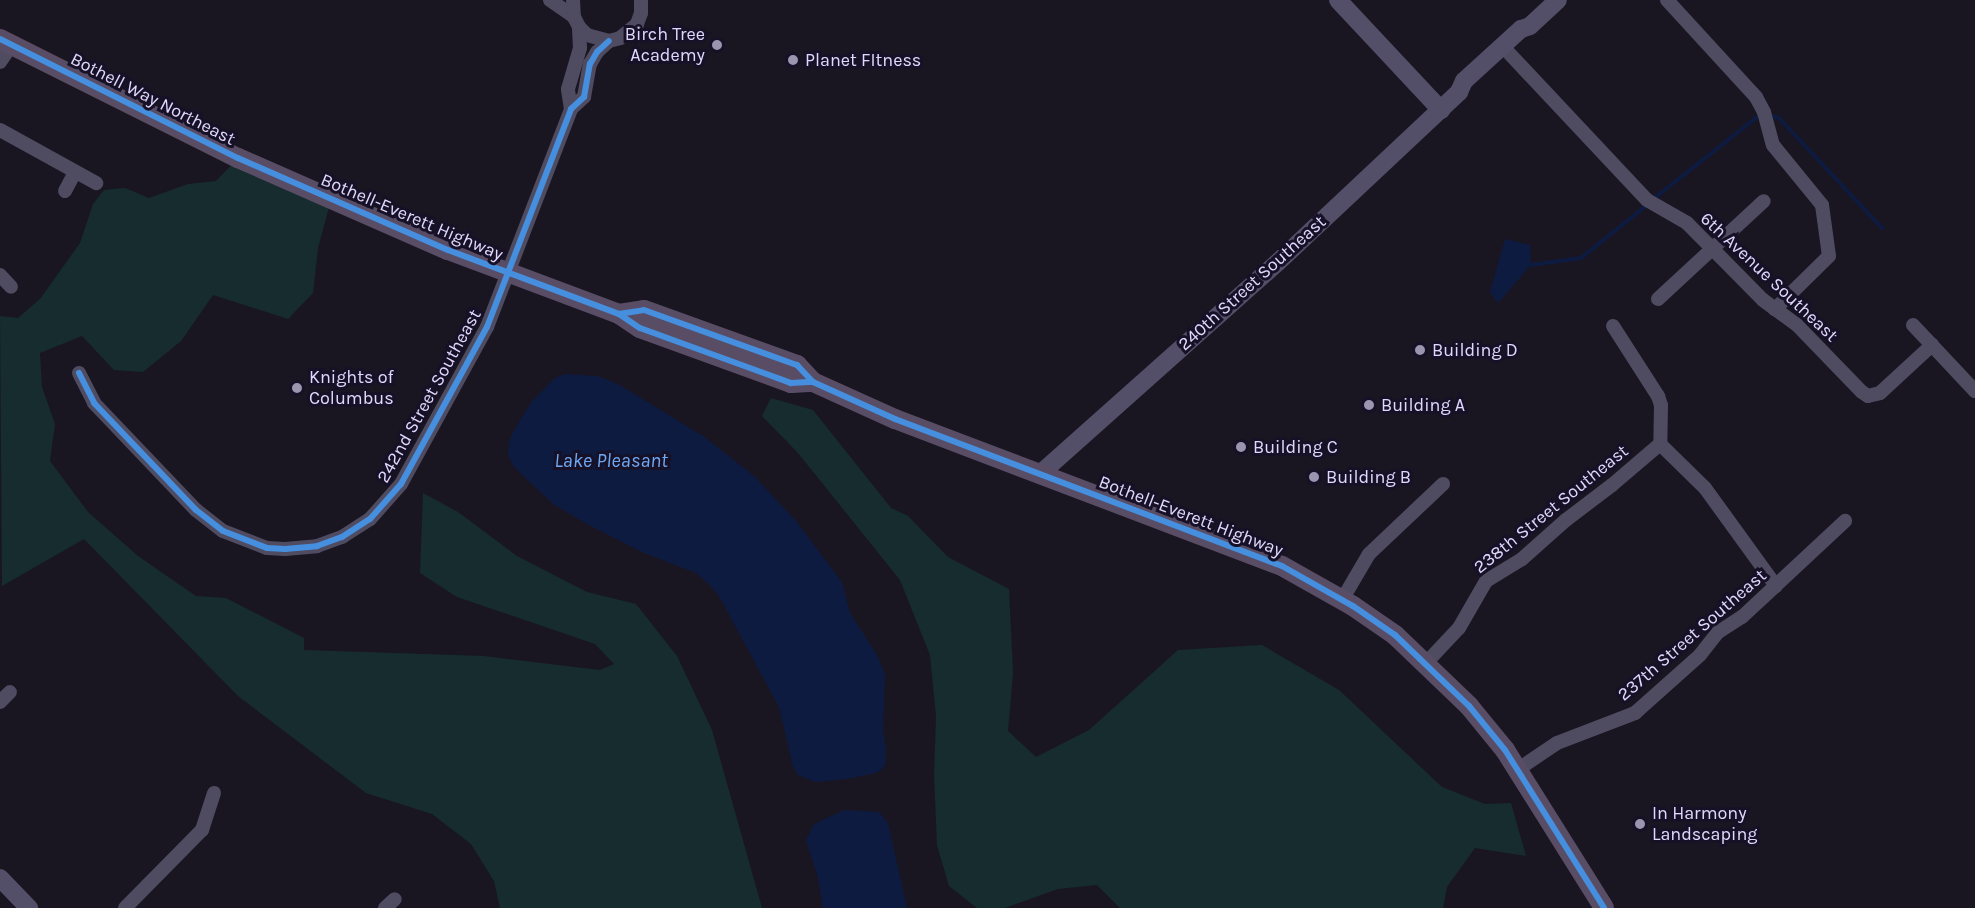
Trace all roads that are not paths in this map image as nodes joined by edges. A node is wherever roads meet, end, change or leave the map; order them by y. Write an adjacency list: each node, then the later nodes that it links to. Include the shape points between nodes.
1 (550, 0): 7 (street)
2 (573, 0): 7 (street, 242nd Street Southeast)
3 (641, 0): 10 (street, via 637,24 630,32)
4 (1338, 0): 15 (street)
5 (1558, 0): 8 (street, 240th Street Southeast)
6 (1666, 0): 27 (street, via 1756,97 1773,145 1822,205 1829,256)
7 (577, 22): 10 (street, via 587,35); 14 (street, 242nd Street Southeast, via 580,48 568,89)
8 (1530, 26): 11 (street, 240th Street Southeast); 13 (street, 240th Street Southeast, via 1521,29 1464,81)
9 (6, 41): 12 (street); 19 (main road, Bothell Way Northeast)
10 (609, 41): 14 (street, 242nd Street Southeast, via 590,64 584,97)
11 (1508, 52): 13 (street, 240th Street Southeast, via 1471,87); 22 (street, 6th Avenue Southeast, via 1652,203 1687,223)
12 (0, 62)
13 (1461, 90): 15 (street, 240th Street Southeast)
14 (571, 109): 23 (street, 242nd Street Southeast)
15 (1441, 110): 34 (street, 240th Street Southeast)
16 (0, 130): 17 (street)
17 (75, 172): 18 (street); 20 (street)
18 (96, 183)
19 (294, 184): 23 (main road, Bothell-Everett Highway)
20 (65, 191)
21 (1764, 201): 22 (street)
22 (1712, 249): 26 (street); 27 (street, 6th Avenue Southeast)
23 (509, 273): 31 (street, 242nd Street Southeast, via 487,327 401,484 370,519 342,537 316,546 267,548 240,540 208,520 94,403); 34 (main road, Bothell-Everett Highway, via 619,314 644,310 796,365 813,382 895,419)
24 (0, 275): 25 (street)
25 (11, 287)
26 (1658, 299)
27 (1775, 309): 30 (street, 6th Avenue Southeast, via 1797,325 1868,396 1880,393)
28 (1913, 324): 30 (street)
29 (1613, 326): 33 (street, via 1658,396)
30 (1932, 345): 32 (street)
31 (79, 373)
32 (1975, 391)
33 (1660, 444): 37 (street, via 1705,488); 39 (street, 238th Street Southeast, via 1522,559 1486,581 1459,628)
34 (1040, 474): 38 (main road, Bothell-Everett Highway, via 1282,566)
35 (1443, 484): 38 (street, via 1369,554)
36 (1845, 521): 37 (street, 237th Street Southeast)
37 (1776, 586): 40 (street, 237th Street Southeast, via 1742,617 1717,633 1700,655 1635,713 1557,743)
38 (1342, 600): 39 (main road, Bothell-Everett Highway, via 1395,636)
39 (1425, 663): 40 (main road, Bothell-Everett Highway, via 1469,706)
40 (1517, 770): 45 (main road, Bothell-Everett Highway)
41 (214, 794): 44 (street, via 202,830)
42 (2, 885): 43 (street)
43 (29, 908)
44 (125, 908)
45 (1604, 908)

